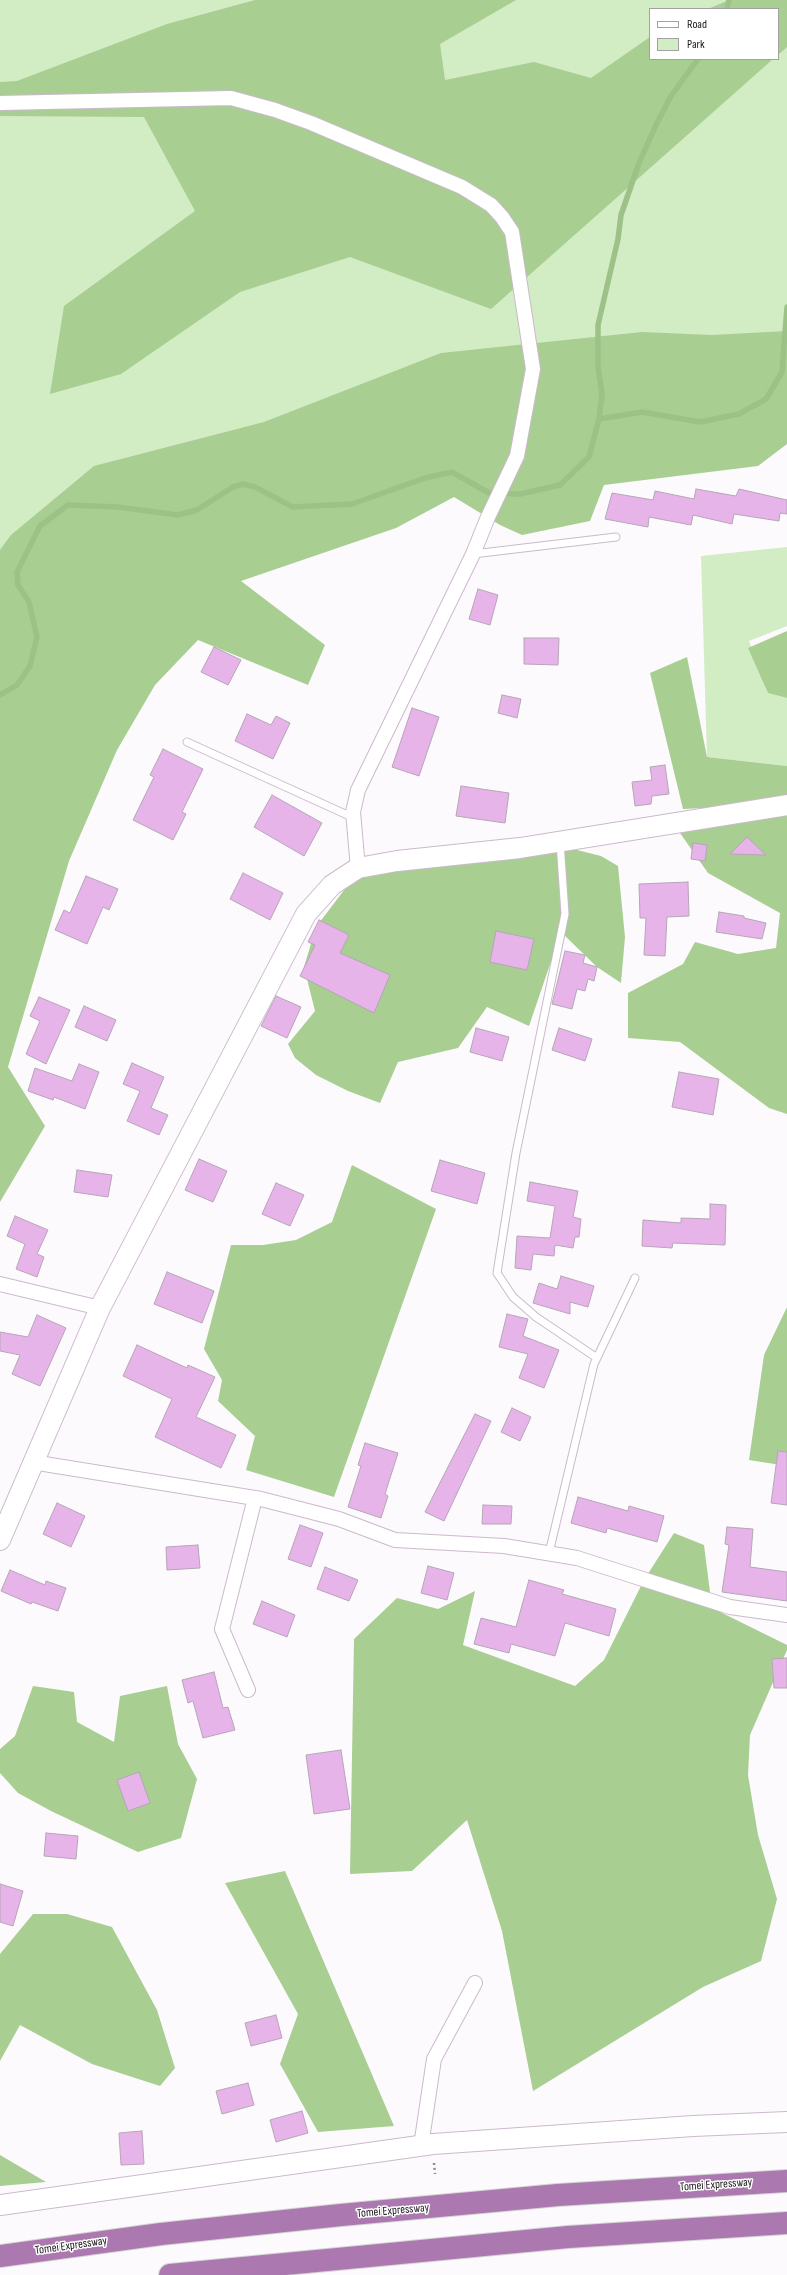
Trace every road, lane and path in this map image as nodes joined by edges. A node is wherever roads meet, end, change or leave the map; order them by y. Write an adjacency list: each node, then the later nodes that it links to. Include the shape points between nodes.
1 (0, 103): 3 (street, via 231,98 311,123 462,187 491,205 512,232 533,369 517,456)
2 (616, 537): 3 (lane)
3 (473, 554): 6 (street, via 358,790)
4 (187, 742): 6 (lane)
5 (787, 805): 7 (street)
6 (354, 818): 8 (street)
7 (560, 841): 8 (street); 12 (lane, via 565,914 516,1153 497,1273 513,1297 536,1317)
8 (358, 868): 11 (street, via 332,886 306,914)
9 (635, 1278): 12 (lane)
10 (0, 1284): 11 (street)
11 (100, 1308): 13 (street)
12 (597, 1358): 16 (lane)
13 (32, 1462): 14 (street); 15 (street)
14 (255, 1498): 16 (street, via 339,1519 395,1540 504,1546); 18 (street, via 222,1629)
15 (0, 1540)
16 (549, 1553): 17 (street, via 577,1558 730,1607)
17 (787, 1615)
18 (248, 1690)
19 (475, 1982): 21 (street, via 434,2059)
20 (787, 2122): 21 (street, via 693,2126)
21 (422, 2146): 23 (street)
22 (787, 2181): 25 (highway, Tomei Expressway, via 558,2195 342,2215 161,2234)
23 (0, 2206)
24 (787, 2223): 26 (highway, via 568,2237)
25 (0, 2256)
26 (170, 2275)

